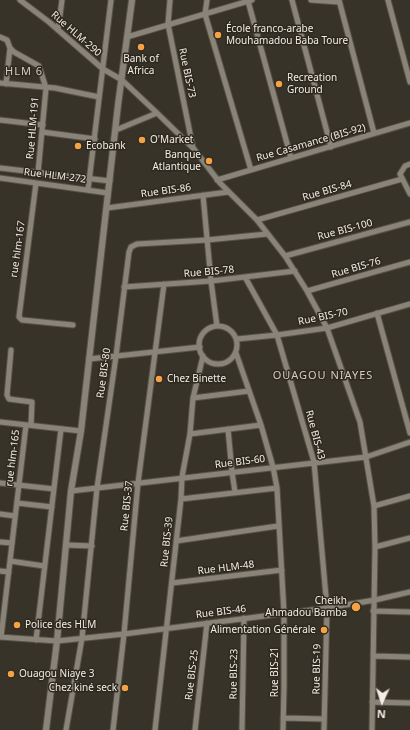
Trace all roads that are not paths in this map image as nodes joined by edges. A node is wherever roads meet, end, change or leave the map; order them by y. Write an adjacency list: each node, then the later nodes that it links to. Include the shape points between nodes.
1 (20, 0): 14 (street, Rue HLM-290)
2 (62, 0): 14 (street)
3 (111, 0): 18 (street)
4 (132, 0): 16 (street)
5 (170, 0): 13 (street, Rue BIS-73)
6 (207, 0): 12 (street)
7 (292, 0): 33 (street)
8 (311, 0): 11 (street)
9 (388, 0): 20 (street)
10 (250, 1): 12 (street); 35 (street)
11 (339, 1): 31 (street)
12 (205, 14): 13 (street); 38 (street)
13 (168, 24): 16 (street); 34 (street, Rue BIS-73)
14 (58, 30): 18 (street, Rue HLM-290)
15 (0, 37): 17 (street, via 7,40)
16 (127, 37): 19 (street)
17 (10, 48): 22 (street); 23 (street, Rue HLM-191, via 40,68)
18 (103, 69): 19 (street, Rue HLM-290); 24 (street)
19 (122, 80): 25 (street, Rue HLM-290); 29 (street)
20 (410, 82)
21 (0, 83): 22 (street)
22 (6, 84): 23 (street)
23 (46, 88): 24 (street); 28 (street, Rue HLM-191)
24 (99, 97): 32 (street)
25 (157, 113): 29 (street); 34 (street, Rue HLM-290)
26 (0, 120): 28 (street)
27 (410, 123): 31 (street, Rue Casamance (BIS-92))
28 (43, 125): 30 (street, Rue HLM-191)
29 (116, 130): 44 (street)
30 (42, 132): 32 (street); 39 (street, Rue HLM-191)
31 (374, 134): 33 (street, Rue Casamance (BIS-92))
32 (95, 139): 41 (street)
33 (330, 146): 35 (street, Rue Casamance (BIS-92))
34 (194, 149): 42 (street, Rue HLM-290)
35 (290, 158): 38 (street, Rue Casamance (BIS-92))
36 (410, 164): 43 (street, via 405,166 400,174)
37 (0, 168): 39 (street, Rue HLM-272)
38 (251, 170): 42 (street, Rue Casamance (BIS-92))
39 (38, 172): 41 (street, Rue HLM-272)
40 (0, 178): 45 (street, Rue HLM-272)
41 (90, 179): 44 (street, Rue HLM-272); 46 (street)
42 (217, 180): 47 (street, Rue HLM-290)
43 (402, 180): 49 (street); 52 (street, Rue BIS-84)
44 (110, 181): 48 (street)
45 (36, 183): 46 (street, Rue HLM-272); 66 (street, rue hlm-167, via 19,317 22,320)
46 (88, 190): 48 (street, Rue HLM-272)
47 (228, 192): 50 (street, Rue BIS-86); 52 (street, Rue HLM-290)
48 (108, 193): 51 (street)
49 (410, 194)
50 (203, 195): 51 (street, Rue BIS-86); 55 (street)
51 (107, 208): 77 (street)
52 (257, 220): 54 (street, Rue HLM-290)
53 (410, 222): 56 (street, Rue BIS-100)
54 (267, 234): 55 (street, Rue BIS-80); 56 (street, Rue HLM-290)
55 (207, 240): 60 (street); 62 (street, Rue BIS-80, via 137,244 131,247 128,252)
56 (285, 256): 58 (street, Rue HLM-290)
57 (410, 262): 63 (street, Rue BIS-76)
58 (295, 271): 59 (street, Rue BIS-78); 63 (street, Rue HLM-290)
59 (245, 277): 60 (street, Rue BIS-78); 69 (street, Rue BIS-43)
60 (211, 281): 61 (street, Rue BIS-78); 67 (street)
61 (164, 284): 62 (street, Rue BIS-78); 73 (street, Rue BIS-37)
62 (124, 287): 75 (street, Rue BIS-80)
63 (307, 291): 68 (street, Rue HLM-290)
64 (410, 304): 65 (street, Rue BIS-70)
65 (377, 313): 68 (street, Rue BIS-70); 86 (street)
66 (73, 325)
67 (217, 326): 70 (street, via 226,327); 71 (street, via 203,333 199,342)
68 (327, 328): 69 (street, Rue BIS-70); 89 (street, Rue HLM-290, via 360,422)
69 (277, 335): 70 (street, Rue BIS-70); 90 (street, Rue BIS-43)
70 (237, 339): 74 (street)
71 (200, 347): 73 (street); 76 (street)
72 (11, 350): 81 (street, rue hlm-165, via 8,398 32,402)
73 (156, 351): 75 (street); 95 (street, Rue BIS-37)
74 (236, 353): 76 (street, via 230,360 221,363 211,362); 78 (street, Rue BIS-21)
75 (116, 356): 77 (street); 97 (street, Rue BIS-80)
76 (204, 356): 79 (street, Rue BIS-39)
77 (89, 359): 85 (street)
78 (249, 391): 79 (street); 82 (street, Rue BIS-21)
79 (193, 398): 87 (street, Rue BIS-39)
80 (0, 422): 81 (street)
81 (29, 425): 83 (street); 96 (street, rue hlm-165)
82 (261, 425): 84 (street); 91 (street, Rue BIS-21)
83 (61, 429): 85 (street); 99 (street)
84 (228, 429): 87 (street); 92 (street)
85 (81, 431): 100 (street)
86 (410, 433)
87 (190, 434): 93 (street, Rue BIS-39)
88 (410, 442): 89 (street, Rue BIS-60)
89 (366, 457): 90 (street, Rue BIS-60); 105 (street, Rue HLM-290)
90 (314, 462): 91 (street, Rue BIS-60); 126 (street, Rue BIS-43)
91 (273, 467): 92 (street, Rue BIS-60); 98 (street, Rue BIS-21)
92 (232, 472): 93 (street, Rue BIS-60); 101 (street)
93 (182, 477): 95 (street, Rue BIS-60); 103 (street, Rue BIS-39)
94 (0, 483): 96 (street)
95 (138, 483): 97 (street, Rue BIS-60); 133 (street, Rue BIS-37)
96 (19, 485): 99 (street); 104 (street, rue hlm-165)
97 (97, 488): 100 (street, Rue BIS-60); 115 (street, Rue BIS-80)
98 (277, 488): 101 (street); 109 (street, Rue BIS-21)
99 (54, 489): 106 (street)
100 (71, 491): 114 (street)
101 (235, 492): 103 (street)
102 (410, 496): 105 (street)
103 (181, 499): 111 (street, Rue BIS-39)
104 (17, 503): 106 (street); 108 (street, rue hlm-165)
105 (374, 506): 116 (street, Rue HLM-290)
106 (52, 507): 118 (street)
107 (0, 514): 108 (street)
108 (15, 516): 113 (street, rue hlm-165)
109 (278, 526): 111 (street); 119 (street, Rue BIS-21)
110 (410, 538): 116 (street)
111 (176, 541): 122 (street, Rue BIS-39)
112 (0, 542): 113 (street)
113 (12, 543): 117 (street, rue hlm-165)
114 (66, 545): 115 (street); 137 (street)
115 (92, 546): 135 (street, Rue BIS-80)
116 (376, 547): 124 (street, Rue HLM-290)
117 (10, 561): 118 (street); 121 (street, rue hlm-165)
118 (44, 566): 136 (street)
119 (282, 570): 122 (street, Rue HLM-48); 129 (street, Rue BIS-21)
120 (0, 571): 121 (street)
121 (9, 572): 125 (street, rue hlm-165)
122 (172, 583): 132 (street, Rue BIS-39)
123 (410, 592): 124 (street, Rue BIS-46)
124 (375, 600): 126 (street, Rue BIS-46); 127 (street, Rue HLM-290)
125 (3, 603): 134 (street, rue hlm-165)
126 (327, 608): 129 (street, Rue BIS-46); 143 (street, Rue BIS-19)
127 (373, 610): 128 (street); 138 (street, Rue HLM-290)
128 (410, 612)
129 (284, 613): 130 (street, Rue BIS-46); 142 (street, Rue BIS-21)
130 (244, 618): 131 (street, Rue BIS-46); 149 (street, Rue BIS-23)
131 (207, 623): 132 (street, Rue BIS-46); 148 (street, Rue BIS-25)
132 (167, 628): 133 (street, Rue BIS-46); 147 (street, Rue BIS-39)
133 (124, 634): 135 (street, Rue BIS-46); 146 (street, Rue BIS-37)
134 (1, 637): 136 (street, Rue BIS-46)
135 (82, 638): 137 (street, Rue BIS-46); 145 (street, Rue BIS-80)
136 (36, 640): 137 (street, Rue BIS-46)
137 (57, 641): 144 (street)
138 (374, 656): 139 (street); 140 (street, Rue HLM-290)
139 (410, 657)
140 (372, 702): 141 (street); 152 (street, Rue HLM-290)
141 (410, 703)
142 (283, 718): 143 (street); 150 (street, Rue BIS-21)
143 (324, 719): 151 (street, Rue BIS-19)
144 (46, 730)
145 (66, 730)
146 (113, 730)
147 (155, 730)
148 (195, 730)
149 (242, 730)
150 (283, 730)
151 (324, 730)
152 (372, 730)

